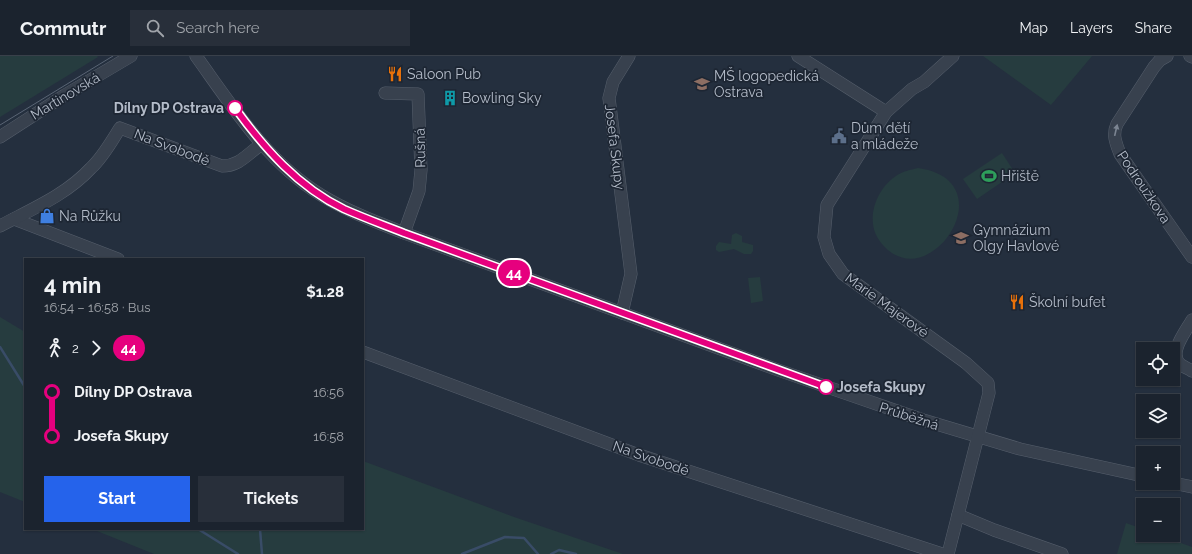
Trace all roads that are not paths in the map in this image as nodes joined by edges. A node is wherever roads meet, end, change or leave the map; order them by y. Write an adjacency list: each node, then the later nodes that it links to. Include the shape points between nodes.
1 (131, 56): 9 (street, Martinovská)
2 (196, 56): 10 (street, Průběžná)
3 (629, 56): 16 (street, Josefa Skupy, via 613,82 609,98 631,274)
4 (798, 56): 8 (street)
5 (953, 56): 8 (street, Marie Majerové)
6 (1167, 56): 14 (street, Podroužkova, one-way to 6, via 1120,154 1114,140 1117,124 1154,67)
7 (385, 93): 13 (street, Rušná, via 418,94 419,191)
8 (886, 112): 20 (street, Marie Majerové, via 827,205 824,237 829,254 843,274 966,363 988,383 988,393)
9 (0, 137)
10 (262, 144): 11 (street, Na Svobodě, via 240,162 222,166 120,128 92,168 74,184 50,200); 13 (street, Průběžná, via 281,164 320,195 343,208)
11 (14, 218): 12 (street, Na Svobodě); 15 (street)
12 (0, 226)
13 (404, 233): 16 (street, Průběžná)
14 (1192, 257)
15 (115, 258)
16 (622, 313): 20 (street, Průběžná, via 856,398)
17 (1192, 320): 19 (street, via 1178,346 1176,356 1180,364)
18 (364, 352): 25 (street, Na Svobodě, via 639,455)
19 (1192, 371)
20 (977, 436): 21 (street, Průběžná); 24 (street)
21 (1136, 474)
22 (1180, 484): 23 (street)
23 (1192, 487)
24 (958, 515): 26 (street); 27 (street)
25 (942, 554)
26 (948, 554)
27 (1062, 554)

